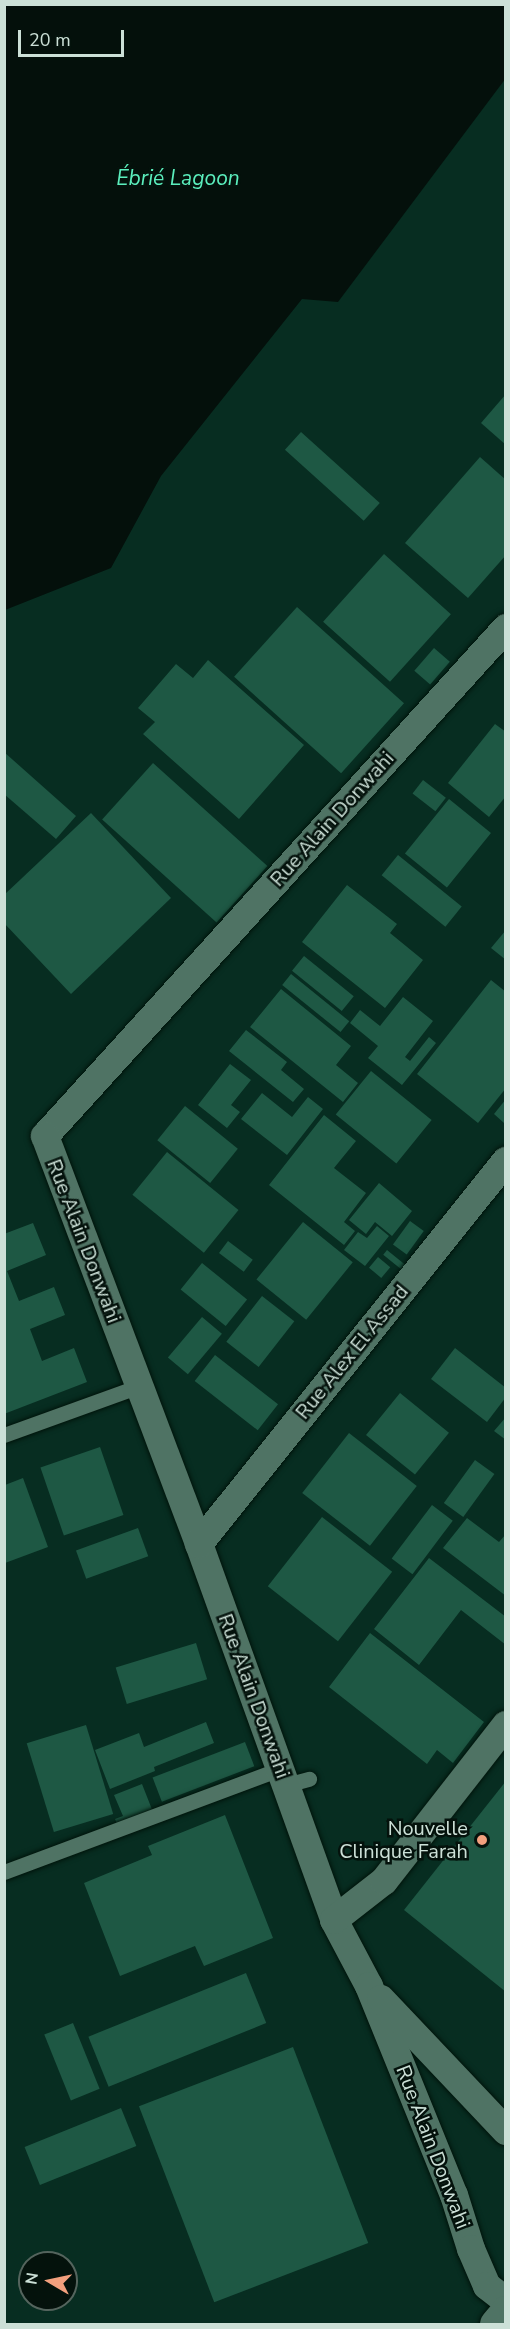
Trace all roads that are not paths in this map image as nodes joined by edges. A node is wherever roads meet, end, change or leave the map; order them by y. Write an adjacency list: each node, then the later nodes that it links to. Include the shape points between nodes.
1 (506, 628): 3 (street, Rue Alain Donwahi, via 45,1136)
2 (506, 1161): 5 (street, Rue Alex El Assad)
3 (139, 1386): 4 (lane); 5 (street, Rue Alain Donwahi)
4 (4, 1435)
5 (199, 1544): 7 (street, Rue Alain Donwahi)
6 (506, 1725): 9 (street, via 384,1881)
7 (292, 1778): 8 (lane); 9 (street, Rue Alain Donwahi)
8 (4, 1872)
9 (334, 1920): 10 (street, Rue Alain Donwahi)
10 (369, 1986): 11 (street, Rue Alain Donwahi); 12 (street, Rue Alain Donwahi, via 487,2286)
11 (506, 2131)
12 (506, 2301)
13 (506, 2312): 14 (street)
14 (496, 2325)

